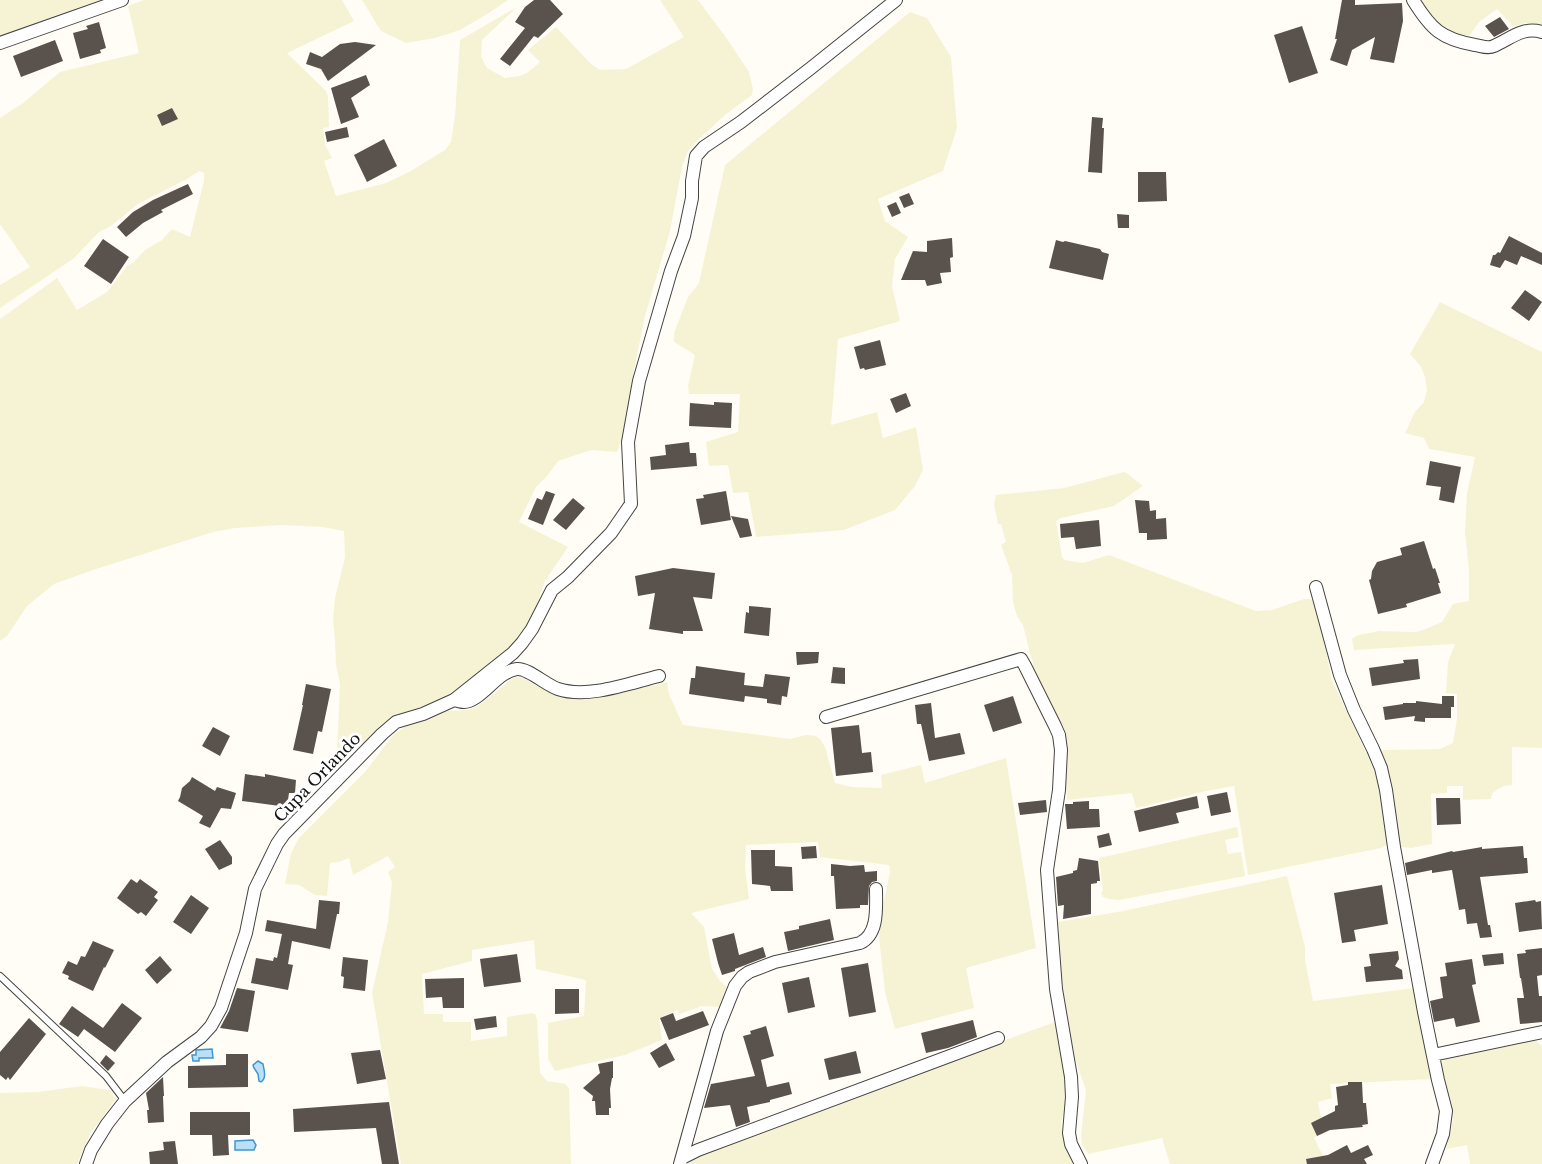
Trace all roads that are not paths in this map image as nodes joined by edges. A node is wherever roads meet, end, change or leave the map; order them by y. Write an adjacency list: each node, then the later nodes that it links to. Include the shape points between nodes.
1 (122, 0): 5 (street)
2 (896, 0): 8 (street, Cupa Orlando, via 696,156 684,236 639,381 628,442 631,504 611,533 552,590 522,644)
3 (1413, 0): 4 (street, via 1442,35 1467,44 1491,48 1516,33)
4 (1542, 32)
5 (0, 43)
6 (1316, 587): 14 (street, via 1340,675 1377,758 1386,790)
7 (659, 676): 8 (street, via 577,692 560,690 523,669 514,669 471,701)
8 (454, 700): 15 (street, Cupa Orlando, via 396,723 382,734 284,834 255,889 246,933 212,1026)
9 (826, 717): 18 (street, via 1021,659 1025,666 1059,735 1061,750 1047,870 1056,989 1071,1077 1069,1133)
10 (876, 890): 16 (street, via 872,932 867,940 776,962 749,972 735,986 717,1031)
11 (0, 976): 15 (lane, via 106,1077)
12 (1542, 1032): 14 (street)
13 (998, 1038): 16 (street, via 698,1150)
14 (1433, 1055): 19 (street, via 1446,1111)
15 (125, 1101): 17 (street, Cupa Orlando, via 101,1133)
16 (681, 1161)
17 (86, 1164)
18 (1081, 1164)
19 (1432, 1164)

